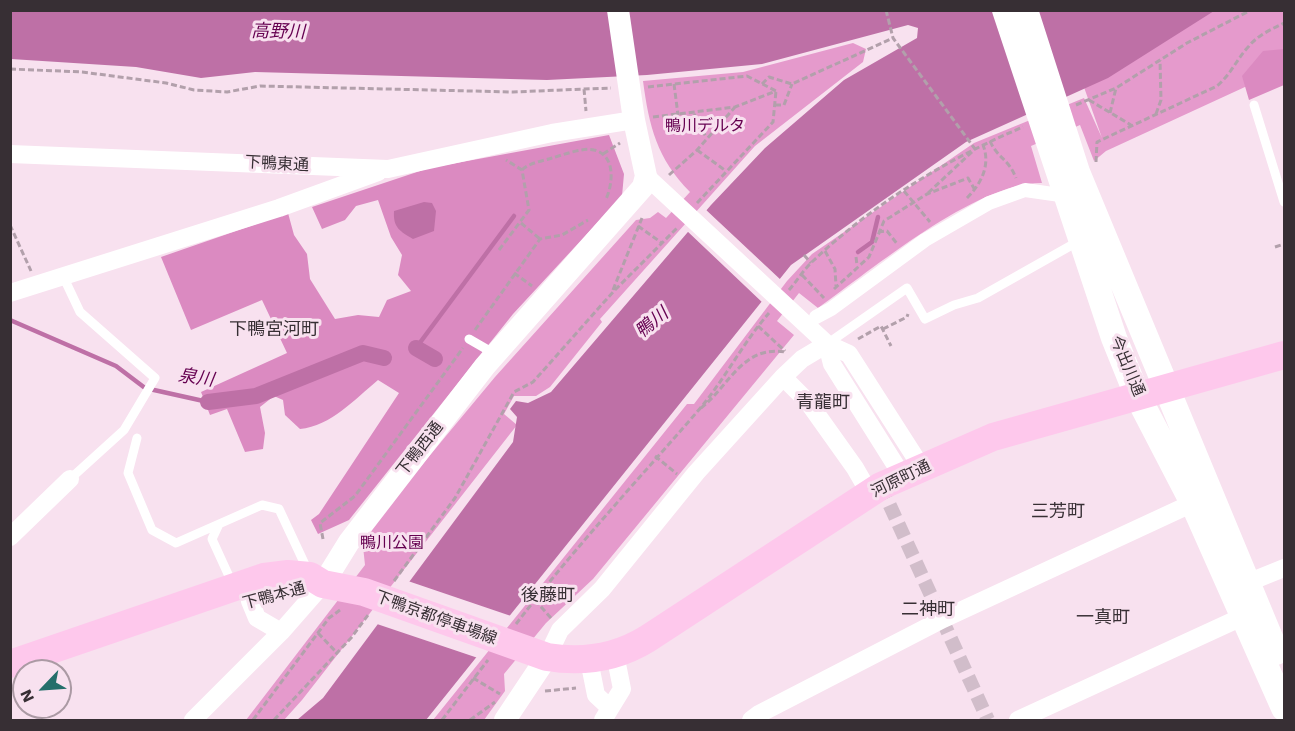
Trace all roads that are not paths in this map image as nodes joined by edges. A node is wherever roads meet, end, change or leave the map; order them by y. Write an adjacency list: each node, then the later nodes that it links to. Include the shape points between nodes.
1 (618, 10): 4 (street)
2 (1005, 10): 8 (main road, 今出川通)
3 (1026, 10): 8 (main road, 今出川通)
4 (636, 104): 7 (street, 下鴨東通, via 587,127); 9 (street)
5 (1254, 105): 10 (lane)
6 (10, 154): 7 (street, 下鴨東通)
7 (388, 169): 12 (street)
8 (1075, 178): 11 (main road, 今出川通); 14 (street, via 989,203 925,240 831,309); 20 (main road, 今出川通)
9 (660, 182): 14 (street); 17 (street, 下鴨西通, via 643,187)
10 (1284, 202)
11 (1081, 239): 16 (lane, via 978,298 925,319 907,288); 21 (main road, 今出川通)
12 (63, 276): 13 (street); 24 (lane, via 80,312 155,378 124,430)
13 (10, 293)
14 (809, 319): 16 (street)
15 (469, 339): 17 (lane)
16 (827, 344): 19 (street); 23 (street, via 832,364)
17 (495, 354): 30 (street, 下鴨西通)
18 (1284, 355): 20 (main road, 河原町通)
19 (783, 377): 25 (street, via 808,402); 35 (street, via 696,473 602,589)
20 (1165, 387): 21 (main road, 河原町通); 31 (main road, 今出川通)
21 (1137, 395): 23 (main road, 河原町通, via 993,437); 26 (main road, 今出川通)
22 (137, 438): 27 (lane, via 128,473 152,530 176,543)
23 (913, 472): 25 (main road, 河原町通)
24 (70, 478): 28 (street)
25 (870, 494): 36 (main road, 河原町通, via 647,639)
26 (1193, 503): 31 (main road, 今出川通); 44 (street, via 943,618)
27 (219, 524): 30 (lane, via 262,505 279,509); 32 (lane, via 212,538)
28 (10, 537)
29 (1284, 568): 31 (street)
30 (317, 580): 32 (main road, 下鴨本通, via 288,573 264,577); 34 (street, 下鴨西通); 35 (main road, 下鴨京都停車場線, via 368,601)
31 (1239, 586): 33 (main road, 今出川通); 39 (main road, 今出川通)
32 (242, 594): 34 (street, via 257,618); 37 (main road, 下鴨本通); 38 (main road, 下鴨本通)
33 (1242, 617): 40 (main road, 今出川通); 45 (street)
34 (280, 632): 43 (street, 下鴨西通)
35 (534, 653): 36 (main road, 河原町通); 41 (street)
36 (602, 657): 42 (street, via 596,695); 42 (street, via 622,689)
37 (72, 663)
38 (10, 664)
39 (1284, 671)
40 (1284, 708)
41 (503, 710)
42 (607, 714)
43 (193, 720)
44 (751, 720)
45 (1018, 720)

